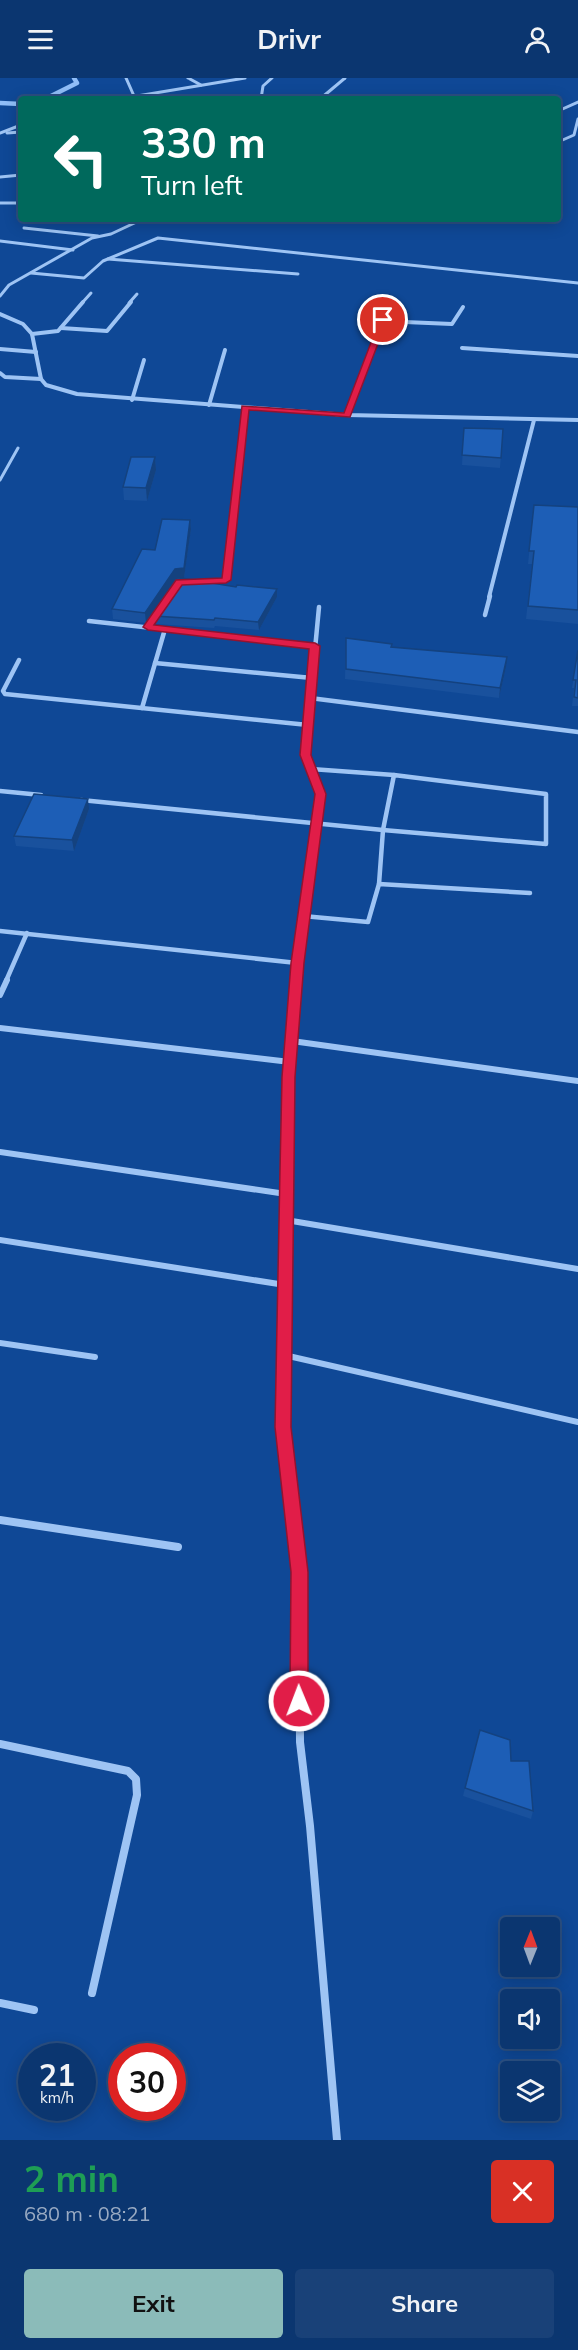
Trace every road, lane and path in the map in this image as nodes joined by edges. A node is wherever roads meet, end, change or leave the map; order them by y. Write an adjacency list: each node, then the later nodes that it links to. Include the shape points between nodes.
1 (126, 78): 7 (street)
2 (188, 78): 6 (street)
3 (242, 78): 6 (street)
4 (272, 78): 8 (street, via 263,86)
5 (345, 78): 9 (street)
6 (201, 85): 7 (street)
7 (134, 96)
8 (261, 96)
9 (324, 96)
10 (578, 102): 11 (street)
11 (561, 110)
12 (578, 119): 16 (street, via 574,135)
13 (18, 126): 15 (street)
14 (18, 132): 15 (street)
15 (0, 133)
16 (561, 141)
17 (18, 175): 18 (street)
18 (0, 177)
19 (0, 203): 20 (street)
20 (18, 203)
21 (136, 222): 23 (street)
22 (24, 228): 23 (street)
23 (101, 236): 25 (street)
24 (0, 241): 25 (street)
25 (73, 250): 27 (street)
26 (108, 259): 27 (street, via 84,278); 28 (street); 29 (street, via 158,238)
27 (31, 273): 32 (street, via 9,285)
28 (298, 274)
29 (578, 283)
30 (91, 293): 35 (street)
31 (137, 294): 35 (street, via 107,331)
32 (0, 296)
33 (463, 307): 48 (street, via 452,324 381,321)
34 (0, 314): 36 (street, via 23,324)
35 (61, 328): 36 (street)
36 (32, 334): 40 (street)
37 (462, 348): 41 (street)
38 (0, 350): 40 (street)
39 (225, 350): 46 (street)
40 (36, 352): 44 (street)
41 (578, 356)
42 (144, 360): 45 (street)
43 (0, 373): 44 (street, via 5,377)
44 (41, 379): 45 (street, via 46,386 60,390)
45 (132, 400): 46 (street)
46 (209, 405): 47 (street)
47 (245, 408): 48 (street); 53 (street, via 226,580)
48 (347, 415): 49 (street)
49 (534, 420): 50 (street); 56 (street)
50 (578, 420)
51 (18, 447): 52 (lane)
52 (0, 480)
53 (182, 582)
54 (166, 601): 58 (street)
55 (319, 608): 60 (street)
56 (485, 615)
57 (89, 621): 58 (street)
58 (148, 627): 59 (street)
59 (165, 629): 60 (street); 62 (street)
60 (315, 646): 63 (street)
61 (20, 660): 65 (street, via 3,691 5,694)
62 (155, 663): 63 (street); 65 (street)
63 (312, 678): 64 (street)
64 (310, 698): 66 (street); 67 (street)
65 (142, 708): 66 (street)
66 (308, 725): 68 (street, via 305,755)
67 (578, 732)
68 (311, 769): 69 (street); 73 (street, via 321,794)
69 (394, 775): 74 (street); 74 (street, via 546,794 546,844)
70 (0, 791): 71 (street)
71 (47, 796)
72 (70, 798): 73 (street)
73 (316, 825): 74 (street); 77 (street)
74 (383, 831): 75 (street)
75 (380, 884): 76 (street); 77 (street, via 368,922)
76 (530, 893)
77 (303, 916): 80 (street)
78 (0, 931): 79 (street)
79 (27, 933): 80 (street); 81 (street)
80 (297, 963): 83 (street)
81 (0, 995)
82 (0, 1028): 84 (street)
83 (292, 1041): 84 (street); 85 (street)
84 (290, 1062): 87 (street)
85 (578, 1081)
86 (0, 1152): 87 (street)
87 (286, 1194): 88 (street)
88 (286, 1220): 90 (street); 91 (street)
89 (0, 1240): 91 (street)
90 (578, 1269)
91 (285, 1286): 93 (street)
92 (0, 1342): 94 (street)
93 (284, 1355): 95 (street); 102 (street, via 283,1427 299,1572 300,1742)
94 (95, 1357)
95 (578, 1422)
96 (0, 1520): 97 (street)
97 (178, 1547)
98 (0, 1744): 99 (street, via 128,1771 136,1779 137,1795)
99 (92, 1993)
100 (0, 2003): 101 (street)
101 (34, 2010)
102 (337, 2140)

